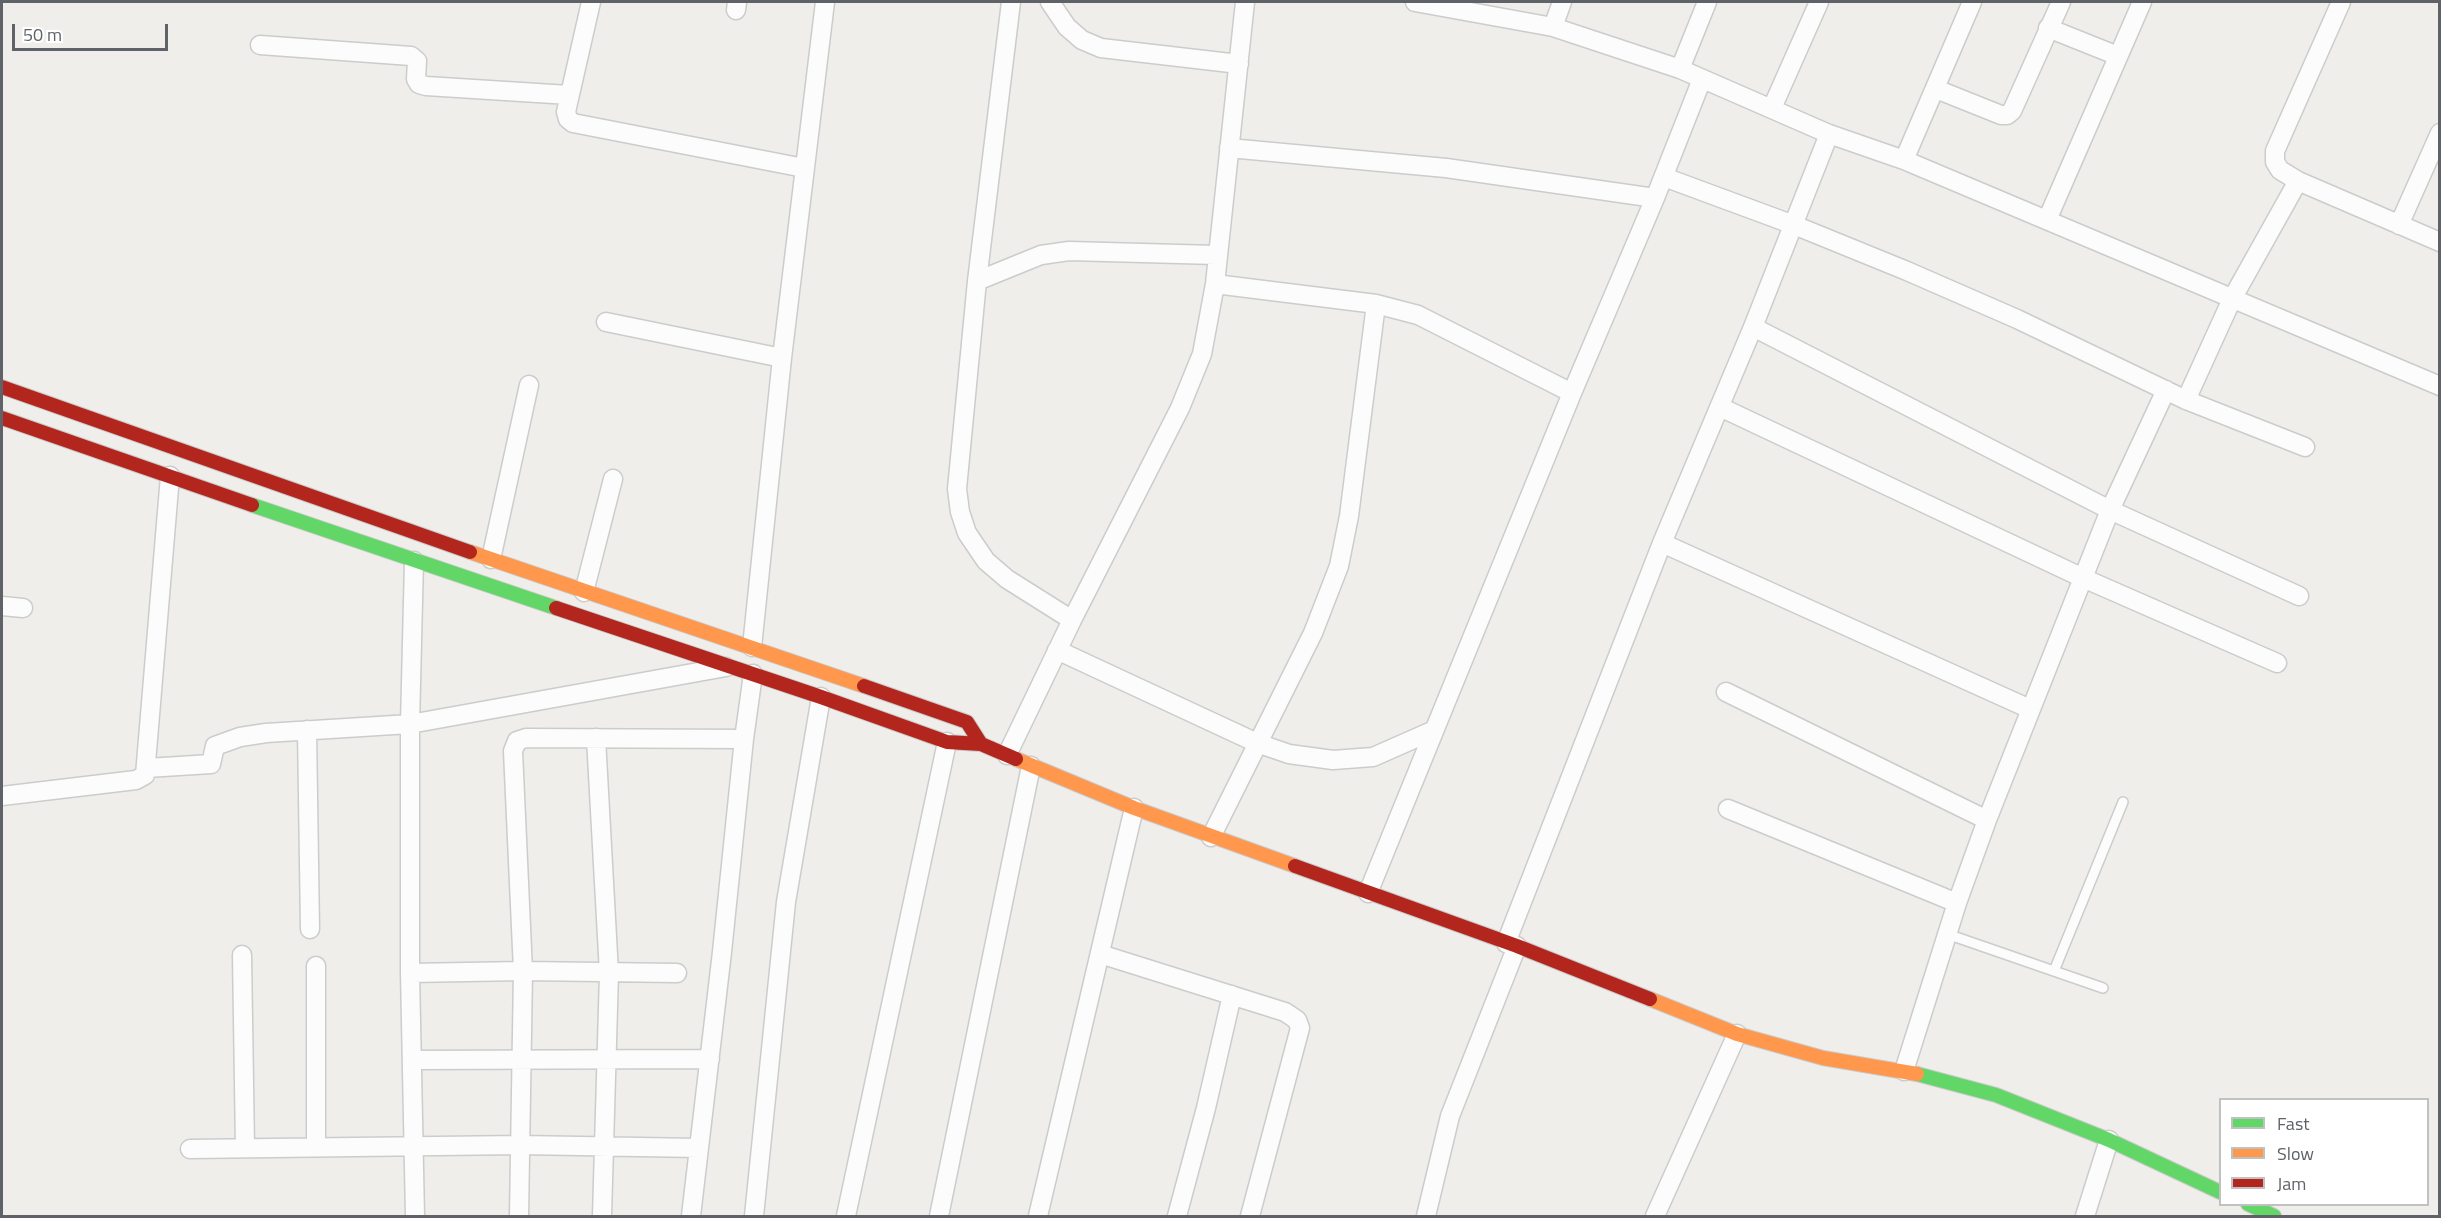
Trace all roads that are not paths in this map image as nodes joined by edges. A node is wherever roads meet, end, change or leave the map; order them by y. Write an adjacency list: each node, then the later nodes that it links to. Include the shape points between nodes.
1 (591, 2): 22 (street)
2 (825, 2): 28 (street)
3 (1011, 2): 37 (street)
4 (1050, 2): 18 (street, via 1067,27 1082,40 1101,48)
5 (1245, 2): 18 (street)
6 (1416, 2): 14 (street)
7 (1562, 2): 14 (street)
8 (1707, 2): 19 (street)
9 (1819, 2): 23 (street)
10 (1972, 2): 21 (street)
11 (2059, 2): 15 (street)
12 (2142, 2): 17 (street)
13 (2341, 2): 30 (street, via 2275,151 2280,170)
14 (1553, 27): 19 (street)
15 (2048, 28): 17 (street); 21 (street, via 2007,115)
16 (260, 45): 22 (street, via 411,56 417,61 416,79 426,86)
17 (2118, 56): 32 (street)
18 (1239, 64): 26 (street)
19 (1680, 69): 20 (street)
20 (1702, 79): 23 (street); 29 (street)
21 (1936, 89): 27 (street)
22 (569, 95): 28 (street, via 566,112 573,123)
23 (1772, 108): 25 (street)
24 (2439, 133): 34 (street)
25 (1829, 134): 27 (street); 33 (street)
26 (1229, 148): 31 (street, via 1446,168); 36 (street)
27 (1904, 160): 32 (street)
28 (804, 168): 43 (street)
29 (1664, 177): 31 (street); 33 (street)
30 (2298, 181): 34 (street); 39 (street)
31 (1655, 198): 48 (street)
32 (2047, 220): 39 (street)
33 (1794, 225): 42 (street); 47 (street, via 2017,319)
34 (2399, 225): 35 (street)
35 (2439, 243)
36 (1216, 255): 37 (street, via 1069,251 1041,255); 38 (street)
37 (977, 281): 64 (street, via 957,489 960,512 967,533 986,561 1006,579)
38 (1215, 284): 40 (street); 64 (street, via 1193,380)
39 (2232, 300): 45 (street); 49 (street)
40 (1376, 304): 48 (street, via 1418,315); 79 (street, via 1339,566 1313,633)
41 (606, 322): 43 (street)
42 (1753, 327): 50 (street); 55 (street)
43 (782, 357): 65 (street)
44 (529, 385): 57 (street)
45 (2439, 386)
46 (2, 387): 57 (street)
47 (2166, 390): 49 (street); 55 (street)
48 (1572, 393): 75 (street)
49 (2186, 400): 52 (street)
50 (1720, 407): 56 (street); 59 (street)
51 (2, 418): 53 (street)
52 (2306, 447)
53 (171, 476): 58 (street); 83 (street)
54 (613, 479): 60 (street)
55 (2110, 510): 59 (street); 61 (street)
56 (1662, 543): 72 (street); 94 (street)
57 (491, 560): 60 (street)
58 (414, 561): 68 (street); 73 (street)
59 (2083, 578): 67 (street); 72 (street)
60 (585, 592): 65 (street)
61 (2299, 596)
62 (2, 606): 63 (street)
63 (23, 608)
64 (1072, 620): 66 (street)
65 (752, 647): 80 (street, via 967,722)
66 (1058, 650): 79 (street); 81 (street)
67 (2277, 663)
68 (728, 666): 69 (street); 73 (street)
69 (753, 674): 71 (street); 77 (street)
70 (1726, 692): 88 (street)
71 (821, 697): 78 (street); 125 (street, via 786,902)
72 (2030, 709): 88 (street)
73 (410, 724): 74 (street); 100 (street)
74 (307, 730): 83 (street, via 222,742 215,746 211,764 206,766); 92 (street)
75 (1432, 731): 79 (street, via 1374,757 1333,760 1289,754); 90 (street)
76 (596, 738): 77 (street); 98 (street, via 526,738 517,741 513,751); 101 (street)
77 (744, 739): 107 (street)
78 (946, 742): 80 (street); 126 (street)
79 (1257, 743): 89 (street)
80 (981, 744): 81 (street)
81 (1008, 755): 82 (street)
82 (1031, 766): 86 (street); 127 (street)
83 (147, 768): 84 (street, via 145,775 136,780)
84 (2, 796)
85 (2123, 802): 99 (lane)
86 (1134, 808): 89 (street); 95 (street)
87 (1728, 809): 91 (street)
88 (1987, 820): 91 (street)
89 (1211, 837): 90 (street)
90 (1368, 893): 94 (street)
91 (1957, 903): 93 (street)
92 (310, 929)
93 (1947, 934): 99 (lane); 110 (street)
94 (1511, 944): 105 (street); 131 (street, via 1450,1116)
95 (1100, 954): 104 (street); 128 (street)
96 (242, 955): 115 (street)
97 (316, 966): 114 (street)
98 (523, 971): 100 (street); 101 (street); 109 (street)
99 (2054, 971): 103 (lane)
100 (410, 972): 108 (street)
101 (609, 973): 102 (street); 106 (street)
102 (677, 973)
103 (2103, 988)
104 (1232, 995): 129 (street); 130 (street, via 1286,1012 1297,1020 1300,1028)
105 (1737, 1034): 110 (street, via 1823,1058); 132 (street)
106 (605, 1059): 107 (street); 109 (street); 116 (street)
107 (710, 1059): 117 (street)
108 (412, 1060): 109 (street); 113 (street)
109 (522, 1060): 112 (street)
110 (1904, 1071): 111 (street, via 1995,1095)
111 (2109, 1140): 119 (street); 133 (street)
112 (520, 1145): 113 (street); 116 (street); 122 (street)
113 (413, 1146): 114 (street); 121 (street)
114 (316, 1147): 115 (street)
115 (245, 1148): 118 (street)
116 (604, 1148): 117 (street); 123 (street)
117 (699, 1148): 124 (street)
118 (190, 1149)
119 (2219, 1192)
120 (2252, 1206): 134 (street)
121 (415, 1216)
122 (519, 1216)
123 (602, 1216)
124 (691, 1216)
125 (754, 1216)
126 (846, 1216)
127 (939, 1216)
128 (1038, 1216)
129 (1177, 1216)
130 (1250, 1216)
131 (1426, 1216)
132 (1655, 1216)
133 (2085, 1216)
134 (2274, 1216)

